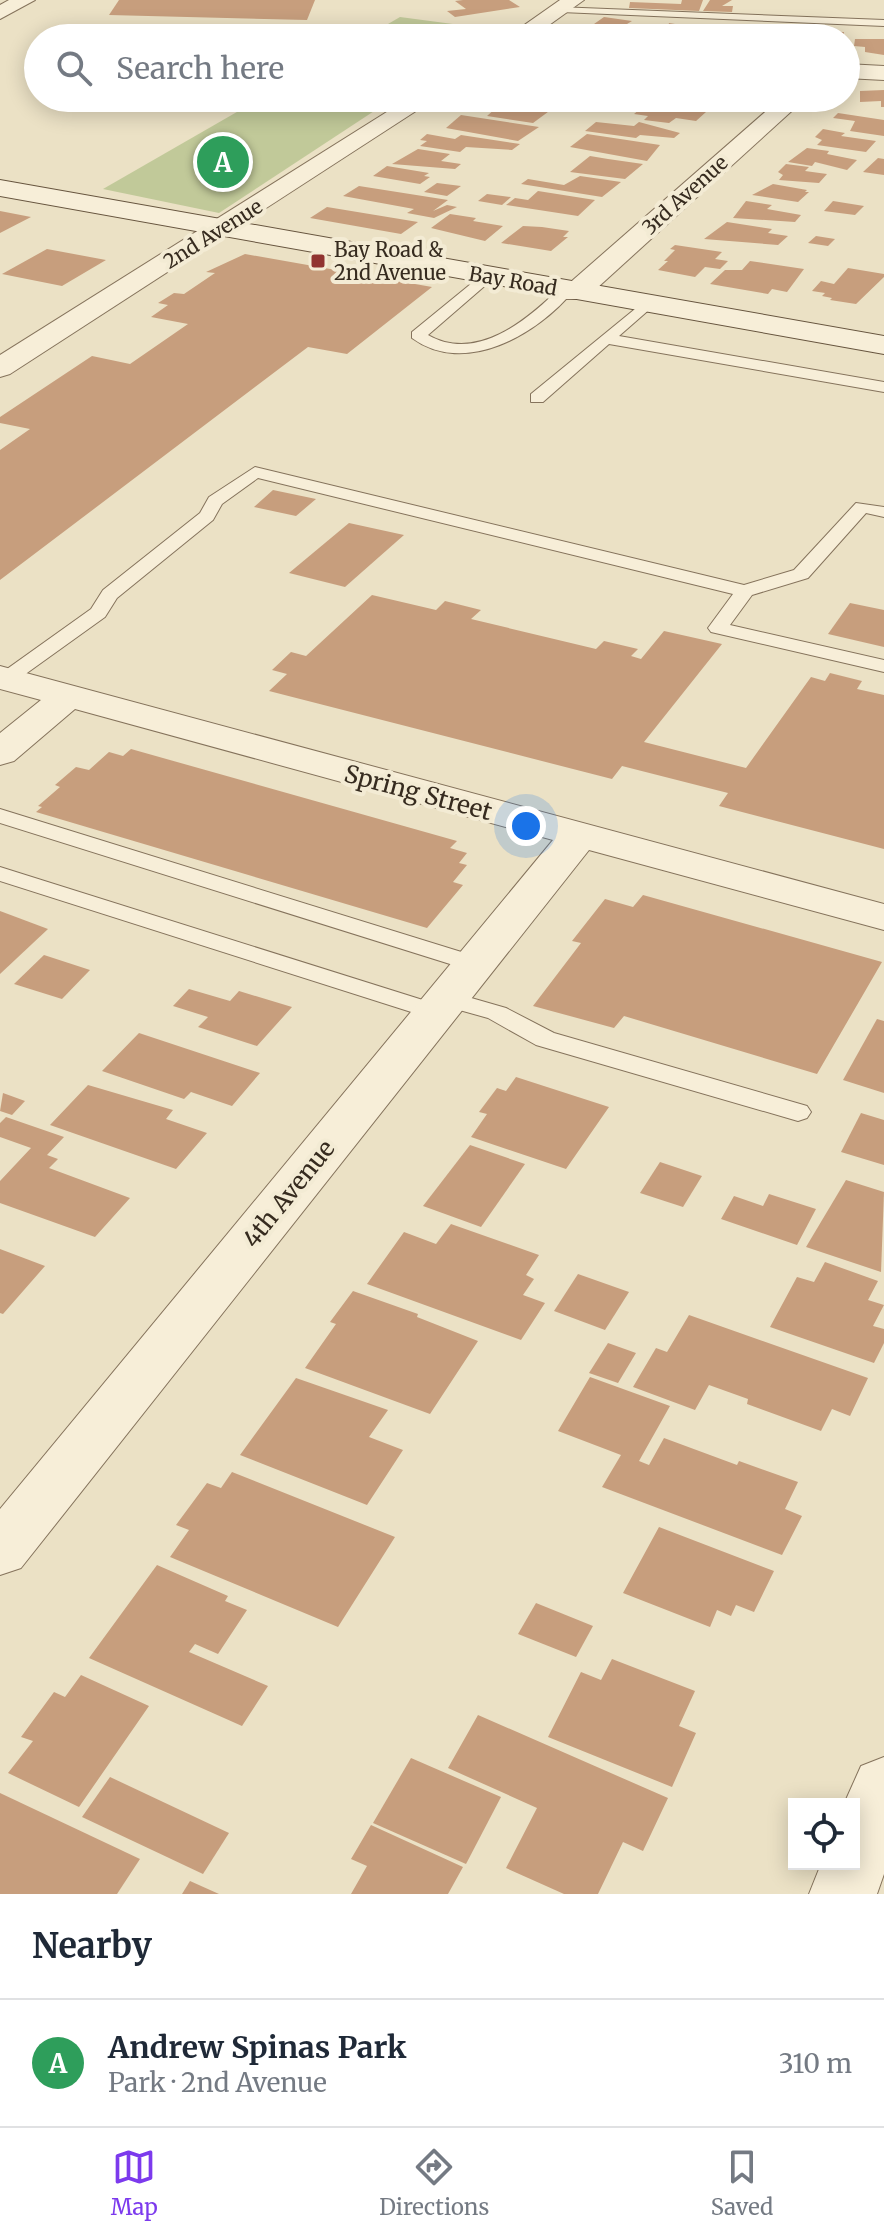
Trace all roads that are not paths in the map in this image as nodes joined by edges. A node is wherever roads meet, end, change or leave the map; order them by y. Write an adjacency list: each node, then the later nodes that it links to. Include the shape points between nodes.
1 (25, 0): 3 (street)
2 (567, 4): 4 (lane); 5 (street)
3 (0, 13)
4 (884, 23)
5 (538, 24)
6 (860, 72): 7 (street)
7 (884, 73)
8 (403, 112): 11 (street, 2nd Avenue)
9 (779, 112): 13 (street, 3rd Avenue)
10 (0, 188): 11 (street, Bay Road)
11 (222, 229): 12 (street, Bay Road); 17 (street, 2nd Avenue)
12 (488, 277): 13 (street, Bay Road); 13 (lane, via 418,335 452,347 504,342)
13 (570, 292): 14 (street, Bay Road)
14 (646, 305): 15 (lane); 16 (street, Bay Road)
15 (606, 339): 18 (lane); 19 (lane)
16 (884, 345)
17 (0, 368)
18 (884, 387)
19 (537, 398)
20 (884, 512): 21 (lane, via 862,507 801,574)
21 (745, 591): 22 (lane, via 718,628); 23 (lane, via 255,472 110,594 98,613)
22 (884, 666)
23 (3, 678): 24 (street, Spring Street)
24 (67, 697): 25 (street); 27 (street, Spring Street)
25 (0, 753)
26 (0, 816): 30 (lane)
27 (578, 836): 29 (street, Spring Street); 30 (street, 4th Avenue)
28 (0, 874): 30 (lane)
29 (884, 917)
30 (452, 991): 31 (lane, via 545,1039); 32 (street, 4th Avenue)
31 (798, 1112)
32 (0, 1551)
33 (884, 1786): 34 (street)
34 (843, 1894)

